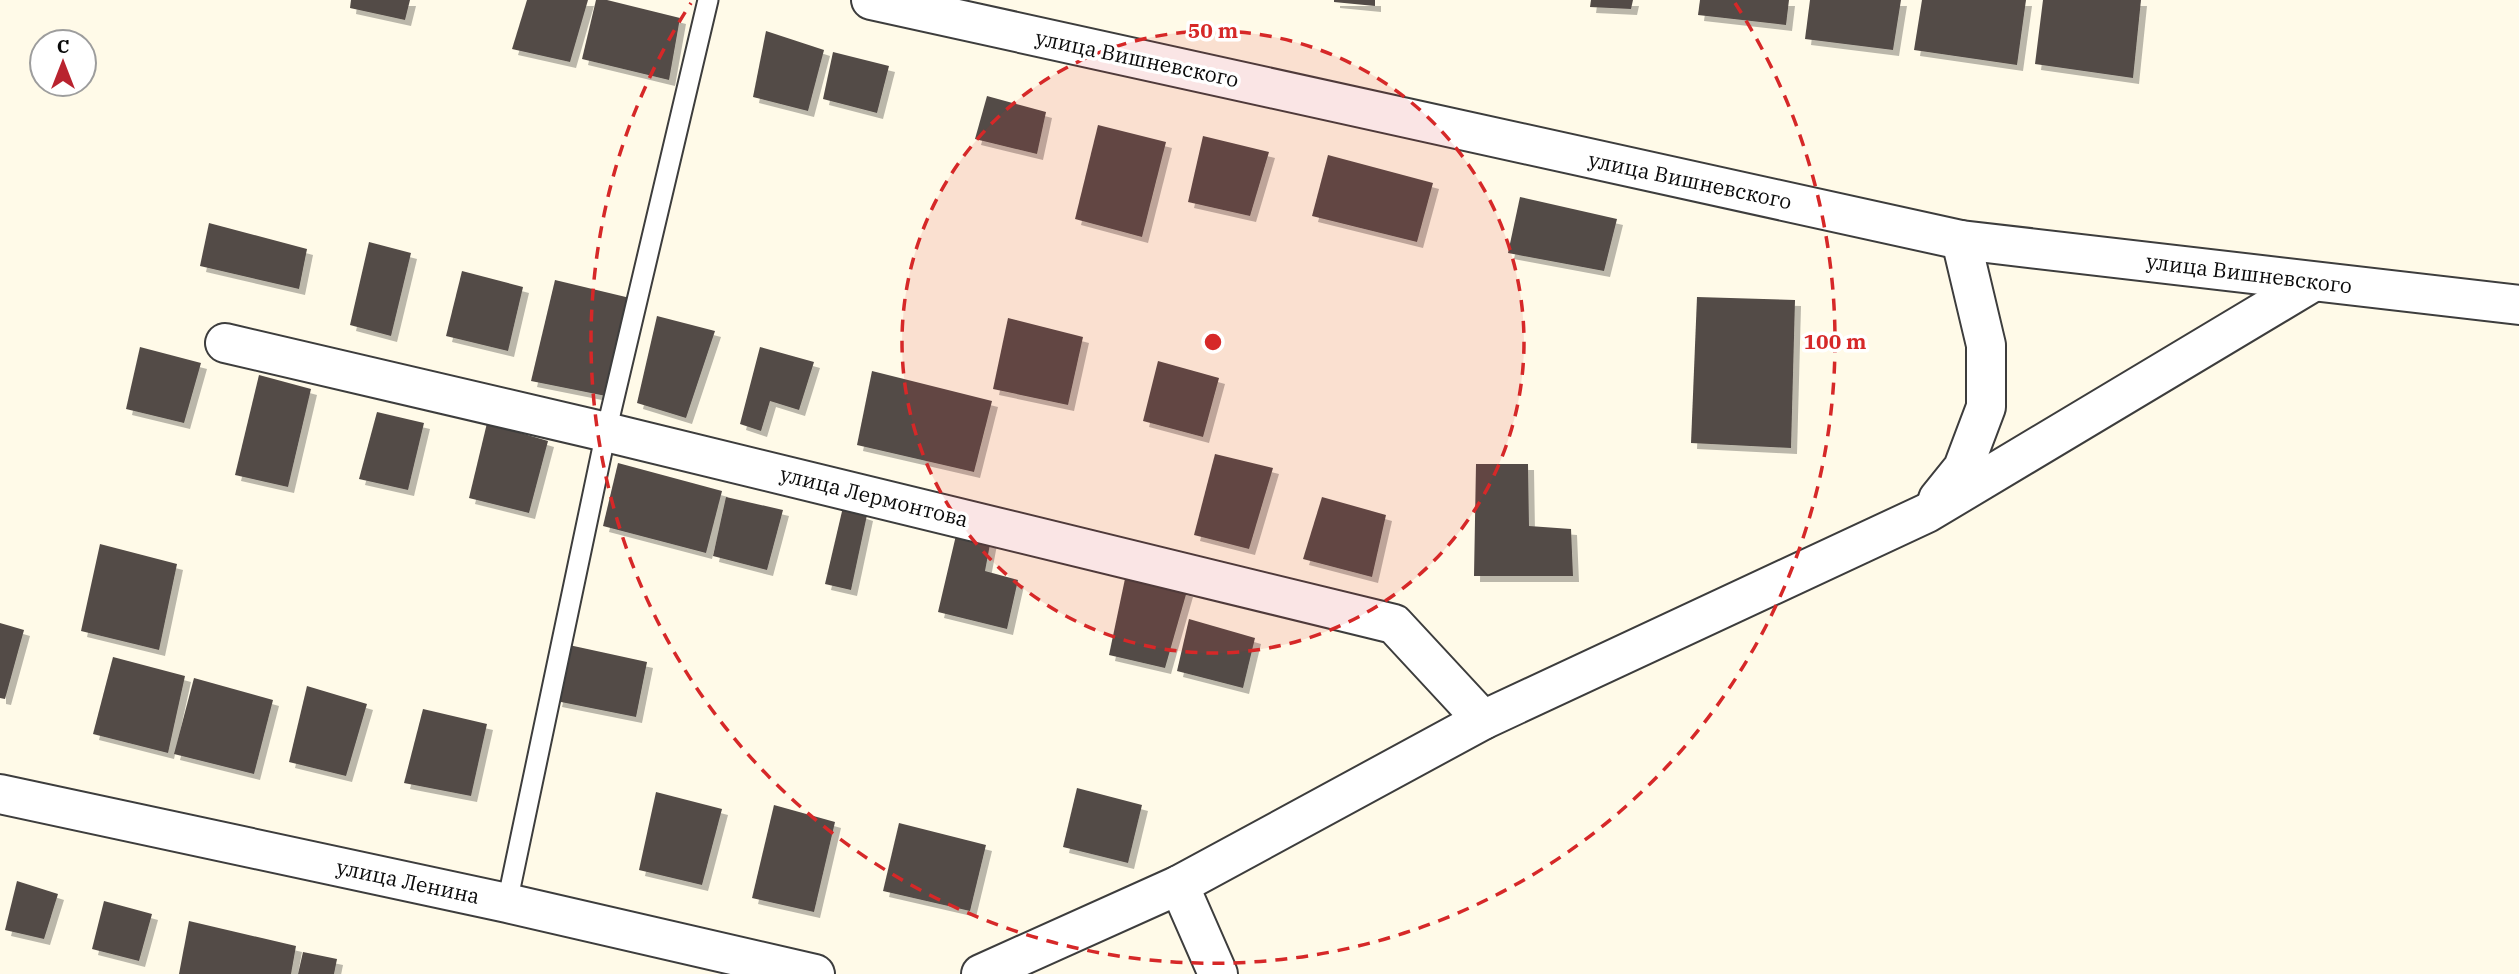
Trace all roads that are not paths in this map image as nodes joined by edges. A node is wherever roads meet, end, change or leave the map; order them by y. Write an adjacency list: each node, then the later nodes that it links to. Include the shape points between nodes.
1 (708, 0): 7 (lane)
2 (871, 0): 3 (street, улица Вишневского)
3 (1961, 240): 4 (street, улица Вишневского); 8 (street, via 1986,345 1986,407 1963,468)
4 (2313, 282): 5 (street, улица Вишневского); 8 (street)
5 (2519, 305)
6 (225, 342): 7 (street, улица Лермонтова)
7 (606, 432): 9 (street, улица Лермонтова, via 1394,624); 12 (lane)
8 (1927, 513): 9 (street)
9 (1483, 720): 11 (street)
10 (0, 794): 12 (street, улица Ленина)
11 (1178, 885): 15 (street); 16 (street)
12 (507, 903): 13 (street, улица Ленина)
13 (708, 961): 14 (street, улица Ленина)
14 (815, 974)
15 (981, 974)
16 (1218, 974)

